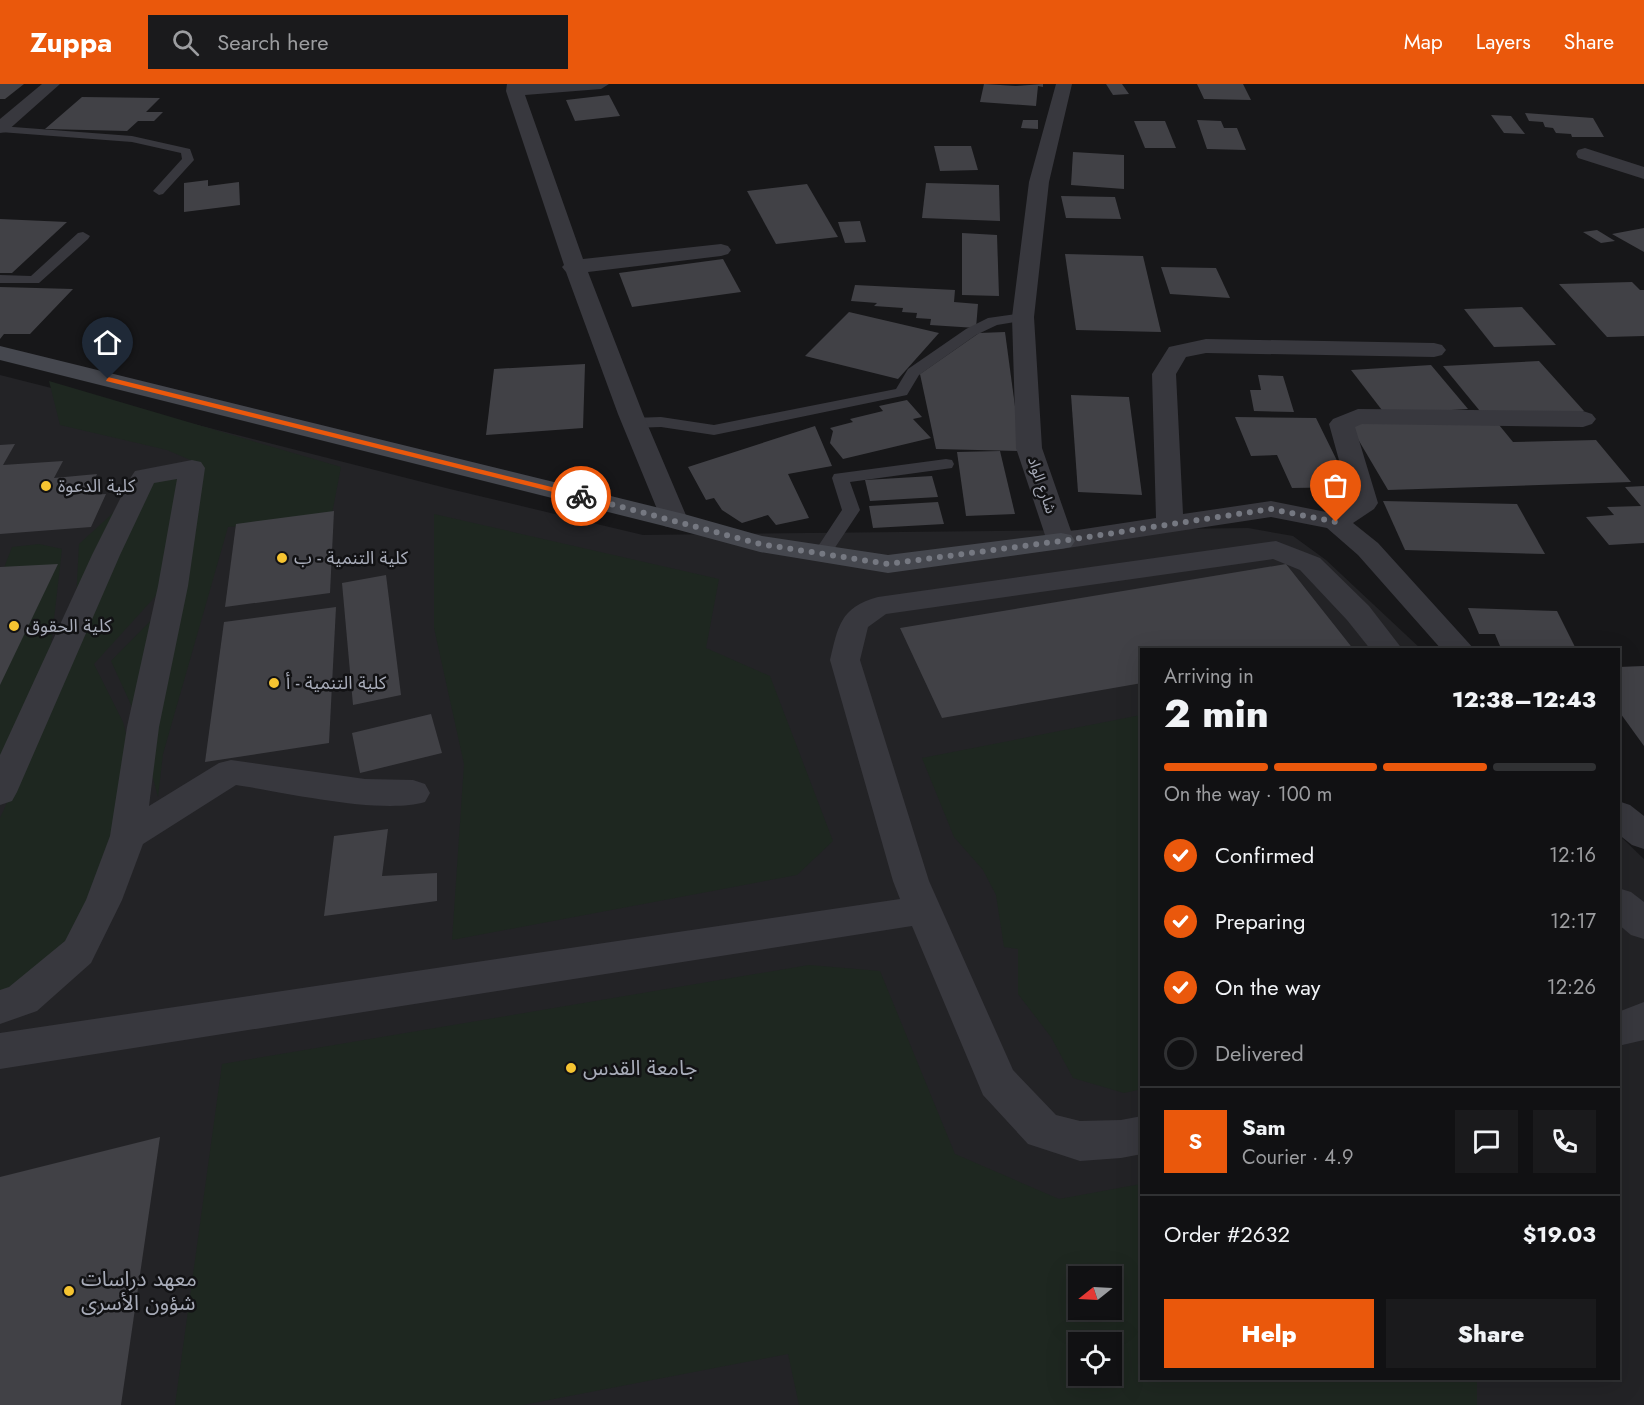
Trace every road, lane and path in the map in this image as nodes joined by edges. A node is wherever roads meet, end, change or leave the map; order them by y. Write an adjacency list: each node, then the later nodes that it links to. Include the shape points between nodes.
1 (52, 84): 5 (street)
2 (601, 84): 4 (street)
3 (1064, 84): 13 (street, شارع الواد, via 1039,182)
4 (515, 87): 11 (street)
5 (0, 129): 8 (lane, via 132,139 186,151 188,160)
6 (1585, 154): 7 (street)
7 (1644, 173)
8 (159, 191)
9 (83, 236): 12 (lane, via 34,280)
10 (721, 250): 11 (street)
11 (573, 267): 17 (street)
12 (0, 279)
13 (1023, 317): 17 (lane, via 993,321 971,332 914,372 902,392 714,430 661,422); 22 (street, شارع الواد, via 1029,448)
14 (1434, 350): 21 (street, via 1206,346 1177,352 1164,374)
15 (0, 352): 19 (street)
16 (1583, 419): 20 (street, via 1358,416 1342,424 1364,503)
17 (632, 423): 19 (street)
18 (946, 464): 23 (lane, via 840,478 851,510)
19 (674, 520): 23 (street, via 760,544)
20 (1336, 522): 21 (street, via 1271,509); 25 (street, via 1368,549)
21 (1170, 525): 22 (street)
22 (1061, 541): 23 (street, via 888,564)
23 (822, 554)
24 (1386, 648): 32 (street, via 1310,564 1276,550 878,606 854,623 845,660)
25 (1458, 648)
26 (0, 792): 29 (street, via 144,477 192,468 173,586 143,727)
27 (413, 793): 29 (street, via 365,792 231,772)
28 (1620, 816): 30 (street)
29 (128, 836): 34 (street, via 104,900 78,952 22,999)
30 (1644, 836)
31 (1620, 904): 33 (street)
32 (923, 910): 37 (street); 38 (street, via 998,1083 1043,1130 1080,1141)
33 (1644, 924)
34 (0, 1007)
35 (1644, 1019): 36 (street)
36 (1620, 1029)
37 (0, 1052)
38 (1140, 1135)

